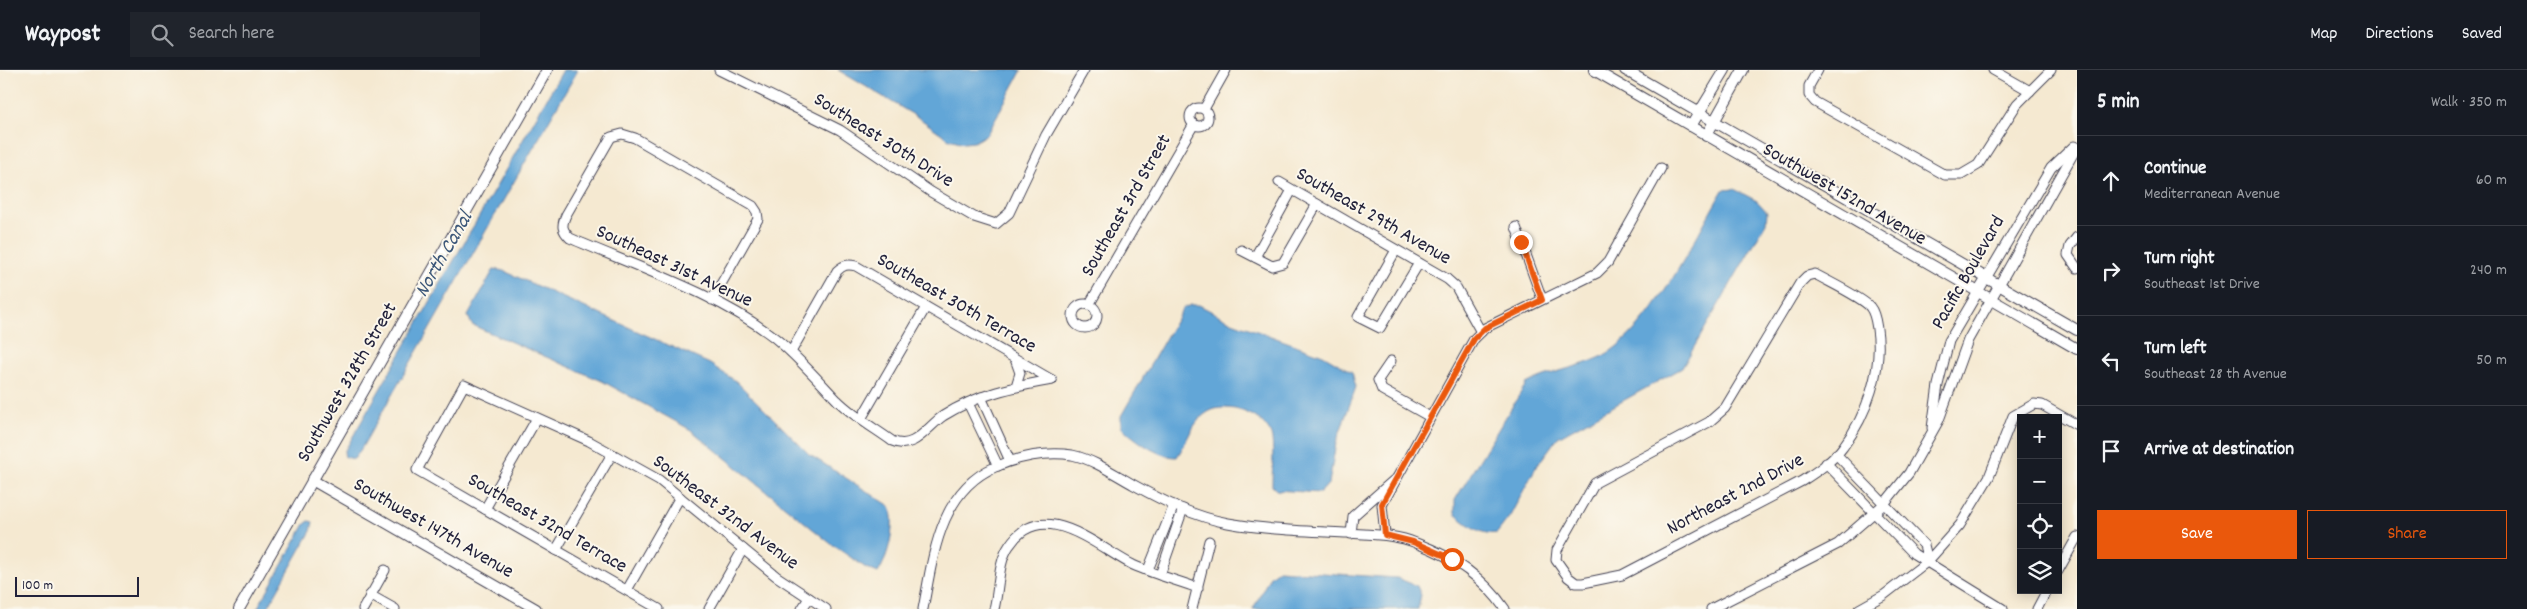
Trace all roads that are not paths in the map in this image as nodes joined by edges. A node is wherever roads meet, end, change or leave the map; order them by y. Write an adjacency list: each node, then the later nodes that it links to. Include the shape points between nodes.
1 (547, 70): 59 (street, Southwest 328th Street)
2 (719, 70): 3 (street, Southeast 30th Drive, via 840,130 931,192 993,225 1002,222 1014,203 1058,112)
3 (1084, 70)
4 (1226, 70): 36 (street, Southeast 3rd Street, via 1204,109 1192,110 1190,116 1194,124)
5 (1594, 70): 15 (street, Southwest 152nd Avenue)
6 (1624, 70): 13 (street, Southwest 152nd Avenue)
7 (1725, 70): 13 (street)
8 (1743, 70): 14 (street)
9 (1818, 70): 12 (street, via 1809,86 1809,95 1831,111 1945,175 1962,175 1978,165 2017,104)
10 (1993, 70): 12 (street)
11 (2051, 70): 12 (street)
12 (2030, 91)
13 (1699, 113): 14 (street, Southwest 152nd Avenue); 15 (street)
14 (1714, 121): 16 (street); 30 (street, Southwest 152nd Avenue)
15 (1691, 126): 16 (street, Southwest 152nd Avenue)
16 (1706, 136): 32 (street, Southwest 152nd Avenue)
17 (2077, 142): 30 (street, Pacific Boulevard, via 2051,168)
18 (2077, 147): 31 (street, Pacific Boulevard)
19 (1661, 168): 35 (street, via 1608,262 1597,272)
20 (1279, 182): 21 (street, Southeast 29th Avenue)
21 (1292, 190): 22 (street, Southeast 29th Avenue); 27 (street)
22 (1317, 204): 26 (street, Southeast 29th Avenue); 27 (street, via 1283,264 1272,266)
23 (1516, 227): 35 (street)
24 (2077, 237): 29 (street, via 2068,256)
25 (1241, 250): 27 (street)
26 (1396, 250): 28 (street, Southeast 29th Avenue); 28 (street, via 1358,316 1380,328)
27 (1254, 257)
28 (1419, 263): 39 (street, Southeast 29th Avenue, via 1456,287)
29 (2075, 266)
30 (1986, 277): 31 (street, Southwest 152nd Avenue); 32 (street, Pacific Boulevard)
31 (1999, 285): 33 (street, Pacific Boulevard); 38 (street, Southwest 152nd Avenue)
32 (1977, 291): 33 (street, Southwest 152nd Avenue); 51 (street, Pacific Boulevard, via 1949,341)
33 (1991, 299): 40 (street, Southwest 152nd Avenue); 51 (street, Pacific Boulevard, via 1968,340)
34 (712, 300): 34 (street, Southeast 31st Avenue, via 758,219 757,212 753,206 635,138 616,134 611,137 566,215 563,231 570,238); 41 (street, Southeast 31st Avenue, via 747,319)
35 (1542, 300): 39 (street)
36 (1089, 305)
37 (926, 307): 41 (street, Southeast 30th Terrace, via 856,266 845,265); 42 (street, Southeast 30th Terrace); 49 (street)
38 (2077, 330)
39 (1481, 332): 47 (street)
40 (2077, 349)
41 (791, 352): 49 (street, Southeast 31st Avenue)
42 (1013, 357): 44 (street, via 1020,373); 44 (street, Southeast 30th Terrace, via 1052,380)
43 (1391, 361): 47 (street, via 1378,380 1382,390)
44 (1016, 386): 45 (street)
45 (981, 397): 46 (street); 54 (street)
46 (968, 403): 49 (street, Southeast 31st Avenue, via 933,423 909,444 892,441); 56 (street)
47 (1430, 417): 60 (street)
48 (537, 418): 52 (street, Southeast 32nd Avenue); 57 (street, Southeast 32nd Avenue, via 464,385); 67 (street)
49 (861, 419)
50 (2077, 425): 80 (street, via 2042,405 2025,407 2013,416 2003,447 1976,501)
51 (1930, 438): 65 (street, Pacific Boulevard, via 1910,473)
52 (612, 454): 62 (street, Southeast 32nd Avenue, via 660,480); 78 (street)
53 (1836, 454): 55 (street, Northeast 2nd Drive); 55 (street, Northeast 2nd Drive, via 1846,442 1869,397 1878,363 1879,343 1870,307 1815,274 1800,283 1725,408 1709,422 1594,483 1557,550 1556,560 1576,583 1622,575 1764,503 1802,482); 58 (street)
54 (1010, 461): 56 (street); 66 (street, via 1051,454 1073,456 1111,471)
55 (1826, 463): 61 (street)
56 (998, 466): 98 (street, via 974,481 945,517 937,538)
57 (417, 470): 67 (street, Southeast 32nd Terrace)
58 (1854, 473): 61 (street); 65 (street)
59 (312, 480): 90 (street, Southwest 328th Street); 93 (street, Southwest 147th Avenue)
60 (1394, 480): 63 (street); 64 (street)
61 (1845, 481): 69 (street)
62 (680, 497): 76 (street, Southeast 32nd Avenue); 86 (street)
63 (1372, 498): 64 (street); 70 (street, via 1353,516)
64 (1382, 504): 71 (street)
65 (1884, 504): 69 (street, Pacific Boulevard); 73 (street)
66 (1174, 505): 68 (street); 77 (street)
67 (485, 509): 78 (street, Southeast 32nd Terrace)
68 (1183, 509): 70 (street, via 1257,528); 79 (street)
69 (1876, 512): 75 (street); 102 (street, Pacific Boulevard, via 1838,544)
70 (1351, 534): 71 (street)
71 (1385, 535): 101 (street, via 1413,542 1452,559 1487,586)
72 (2077, 537): 81 (street)
73 (1918, 540): 75 (street); 80 (street, via 1924,545)
74 (1209, 542): 85 (street)
75 (1909, 548): 80 (street)
76 (743, 549): 89 (street, Southeast 32nd Avenue); 95 (street)
77 (1156, 549): 79 (street); 83 (street)
78 (556, 550): 86 (street, Southeast 32nd Terrace)
79 (1168, 554): 84 (street)
80 (1928, 561): 103 (street, via 1884,595); 104 (street)
81 (2062, 563)
82 (385, 570): 88 (street)
83 (1148, 570): 84 (street); 99 (street, via 1119,558 1066,527 1038,525 1025,530 1008,547)
84 (1160, 575): 85 (street)
85 (1198, 588): 100 (street)
86 (627, 590): 94 (street, Southeast 32nd Terrace)
87 (2045, 594): 105 (street)
88 (370, 595): 91 (street); 92 (street)
89 (809, 598): 96 (street); 97 (street, Southeast 32nd Avenue)
90 (238, 609)
91 (363, 609)
92 (394, 609)
93 (536, 609)
94 (659, 609)
95 (709, 609)
96 (802, 609)
97 (826, 609)
98 (923, 609)
99 (994, 609)
100 (1192, 609)
101 (1505, 609)
102 (1711, 609)
103 (1859, 609)
104 (2003, 609)
105 (2037, 609)

